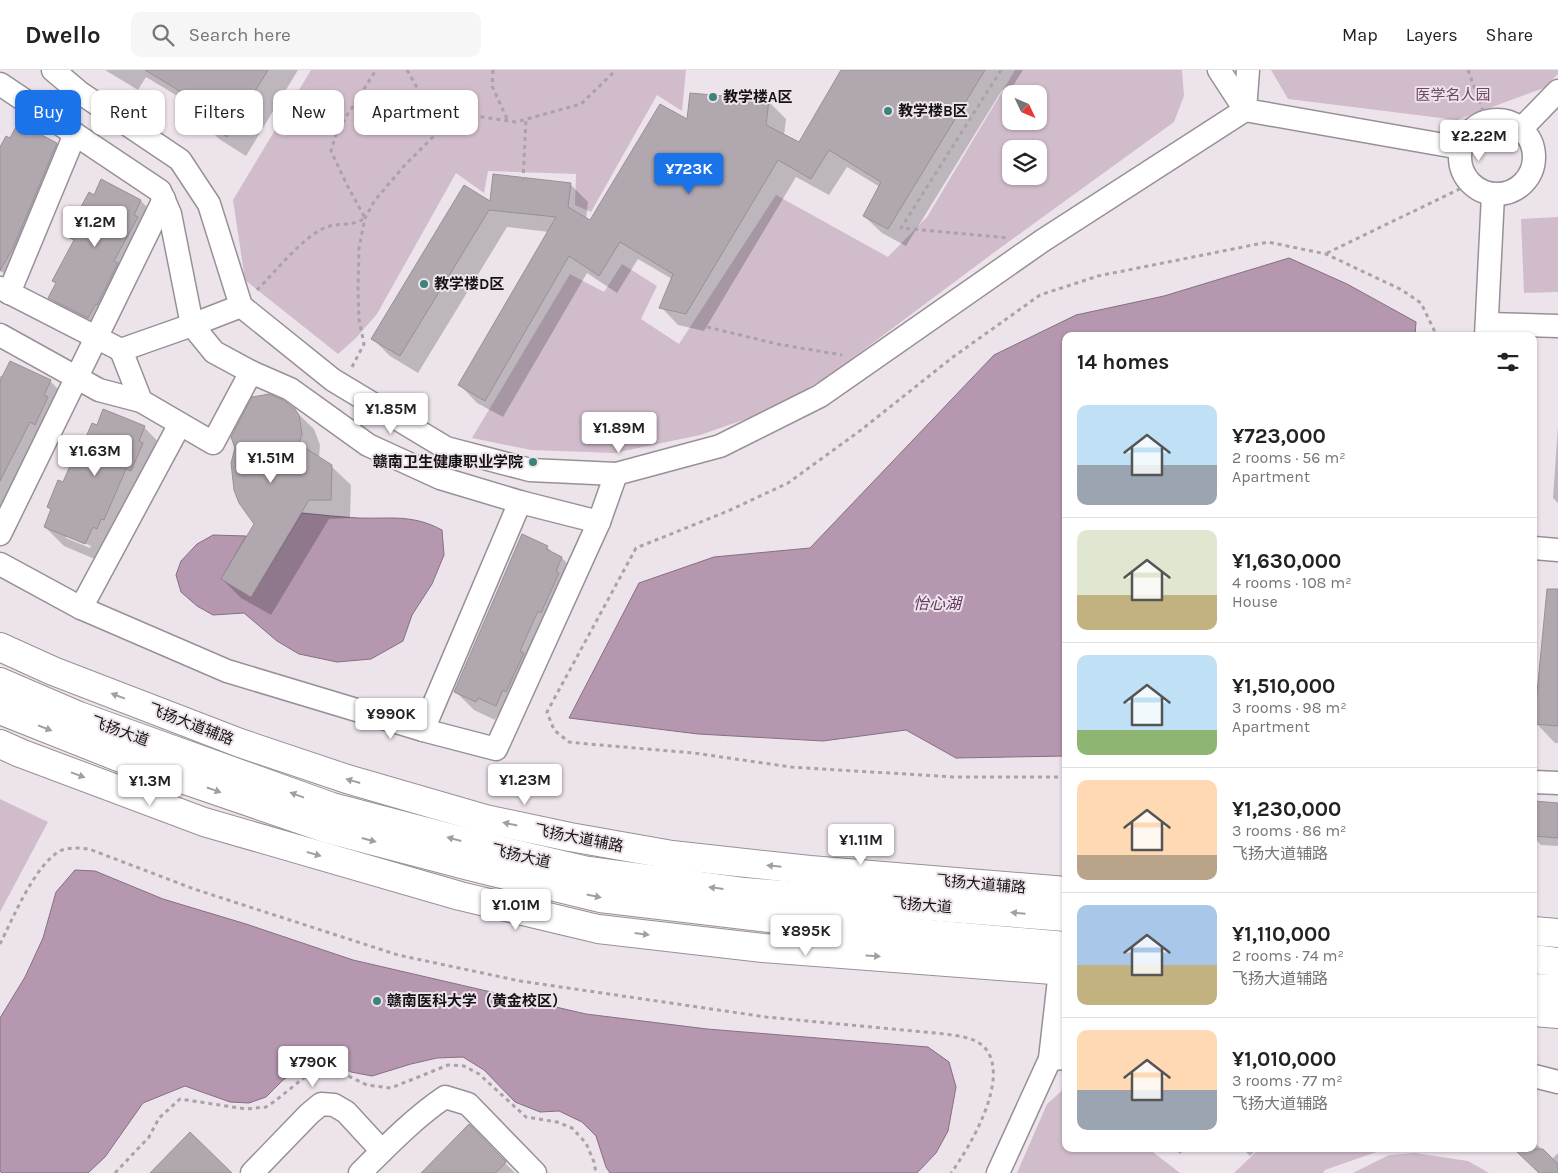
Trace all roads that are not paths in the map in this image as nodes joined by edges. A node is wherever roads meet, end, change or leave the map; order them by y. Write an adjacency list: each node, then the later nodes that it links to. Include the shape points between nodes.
1 (52, 70): 15 (street, via 180,160 209,204)
2 (1219, 70): 7 (street)
3 (1248, 70): 7 (street)
4 (0, 84): 6 (street)
5 (1558, 91): 8 (street)
6 (15, 94)
7 (1245, 110): 11 (street); 26 (street, via 1042,241 820,396 720,446)
8 (1521, 128): 11 (street, via 1500,120 1487,122 1466,136); 12 (street, via 1533,148 1532,171 1518,189)
9 (75, 135): 14 (street)
10 (76, 135): 13 (street, via 160,191)
11 (1461, 148): 12 (street, via 1460,161 1470,184)
12 (1493, 195): 18 (street)
13 (164, 199): 16 (street, via 170,214); 20 (street)
14 (5, 291): 20 (street)
15 (241, 306): 16 (street); 26 (street, via 342,386 446,448 530,470)
16 (192, 325): 21 (street); 22 (street, via 214,352)
17 (1558, 326): 18 (street)
18 (1487, 330)
19 (0, 335): 23 (street)
20 (96, 338): 21 (street); 23 (street)
21 (121, 350): 24 (street)
22 (251, 372): 25 (street, via 213,443); 27 (street, via 290,389 368,445 440,478)
23 (76, 378): 24 (street, via 99,390); 29 (street)
24 (140, 401): 25 (street)
25 (180, 424): 33 (street)
26 (616, 474): 28 (street)
27 (520, 502): 28 (street); 38 (street)
28 (599, 522): 38 (street, via 496,749)
29 (0, 534)
30 (1537, 548): 31 (street)
31 (1558, 550)
32 (0, 564): 33 (street)
33 (81, 608): 38 (street, via 227,671)
34 (6, 650): 37 (street); 44 (street, 飞扬大道辅路, one-way to 34, via 485,819 347,779 240,743)
35 (0, 682): 37 (street, 飞扬大道)
36 (0, 710): 40 (street, 飞扬大道, one-way to 40)
37 (80, 716): 45 (street, 飞扬大道, one-way to 37, via 477,846 332,807)
38 (423, 730)
39 (0, 744): 43 (street, one-way to 43)
40 (121, 758): 43 (street); 50 (street, 飞扬大道, one-way to 50, via 328,829 600,898)
41 (1537, 782): 42 (street)
42 (1558, 783)
43 (204, 822): 53 (street, one-way to 53, via 460,896 598,929)
44 (672, 855): 45 (street); 46 (street, 飞扬大道辅路, one-way to 44)
45 (583, 870): 48 (street, 飞扬大道, one-way to 45, via 746,892)
46 (810, 870): 47 (street, 飞扬大道辅路); 48 (street)
47 (1062, 891)
48 (897, 902): 49 (street, 飞扬大道, one-way to 48)
49 (1062, 917)
50 (837, 926): 53 (street); 54 (street, 飞扬大道)
51 (1537, 931): 52 (street)
52 (1558, 933)
53 (763, 948): 55 (street, one-way to 55)
54 (1062, 958)
55 (1062, 958)
56 (1537, 959): 57 (street)
57 (1558, 962)
58 (1537, 988): 59 (street)
59 (1558, 989)
60 (1062, 992): 63 (street)
61 (1537, 1012): 62 (street)
62 (1558, 1014)
63 (1058, 1059): 70 (street)
64 (1537, 1077): 65 (street)
65 (1558, 1082)
66 (382, 1151): 67 (street, via 346,1112 334,1105 322,1104); 68 (street); 69 (street, via 445,1097 468,1104)
67 (252, 1173)
68 (360, 1173)
69 (535, 1173)
70 (998, 1173)

